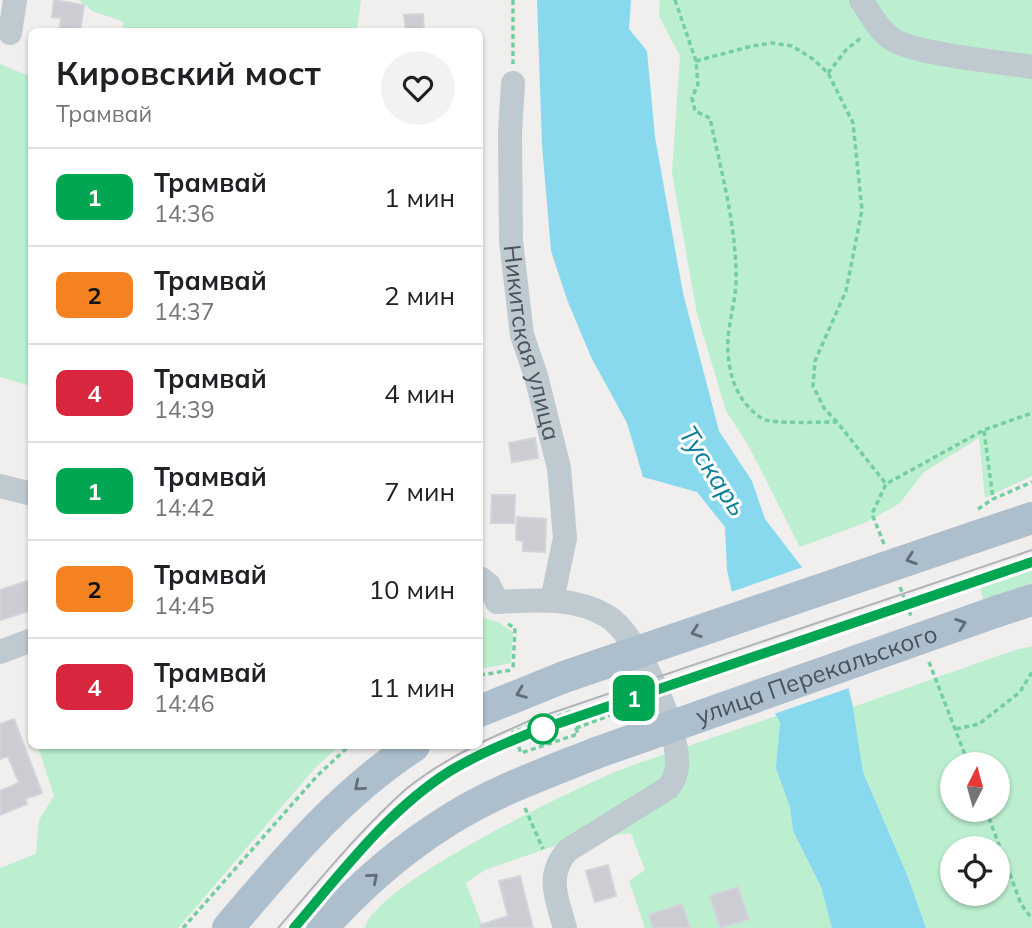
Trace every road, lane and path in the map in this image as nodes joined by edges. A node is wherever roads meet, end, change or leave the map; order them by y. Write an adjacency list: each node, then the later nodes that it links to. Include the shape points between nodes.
1 (15, 0): 6 (street)
2 (513, 0): 10 (path)
3 (675, 0): 7 (path)
4 (862, 0): 5 (street)
5 (877, 23): 8 (street, via 891,39 914,48); 9 (path)
6 (10, 33)
7 (696, 61): 9 (path, via 771,43 792,46); 11 (path, via 698,84 692,98 695,111 710,118 731,219 736,283 728,360 734,385 744,403 765,421)
8 (1032, 67)
9 (828, 73): 11 (path, via 853,123 862,210 846,292 814,360 813,386)
10 (513, 83): 21 (street, Никитская улица, via 511,228 522,335 559,468 565,538)
11 (837, 422): 14 (path)
12 (984, 430): 17 (path)
13 (1032, 482): 17 (path)
14 (886, 484)
15 (0, 486): 16 (street)
16 (28, 493)
17 (993, 499): 19 (path)
18 (1032, 518): 19 (main road)
19 (972, 525): 31 (main road, one-way to 31, bridge)
20 (483, 580): 23 (street, via 489,585)
21 (552, 600): 23 (street); 38 (street, via 582,605 619,625 650,673 665,708 677,760 676,778 668,788 568,850)
22 (1032, 600): 40 (main road, улица Перекальского, one-way to 22, bridge, via 369,881 425,836 520,783)
23 (494, 612): 27 (path, via 515,628)
24 (28, 642): 25 (street)
25 (0, 652)
26 (522, 667): 27 (path)
27 (513, 670): 29 (path)
28 (1032, 672): 33 (path, via 1020,691 979,724)
29 (483, 675)
30 (627, 681): 32 (path, via 622,711)
31 (483, 710)
32 (576, 728): 32 (path, via 570,712 513,732 521,753 578,734)
33 (956, 729)
34 (346, 749): 41 (path)
35 (409, 749): 42 (main road, one-way to 42, via 351,792 301,842)
36 (514, 811): 38 (path, via 524,806)
37 (990, 822): 39 (path, via 1021,904)
38 (554, 874): 43 (street)
39 (1032, 919)
40 (324, 927)
41 (183, 928)
42 (228, 928)
43 (565, 928)

